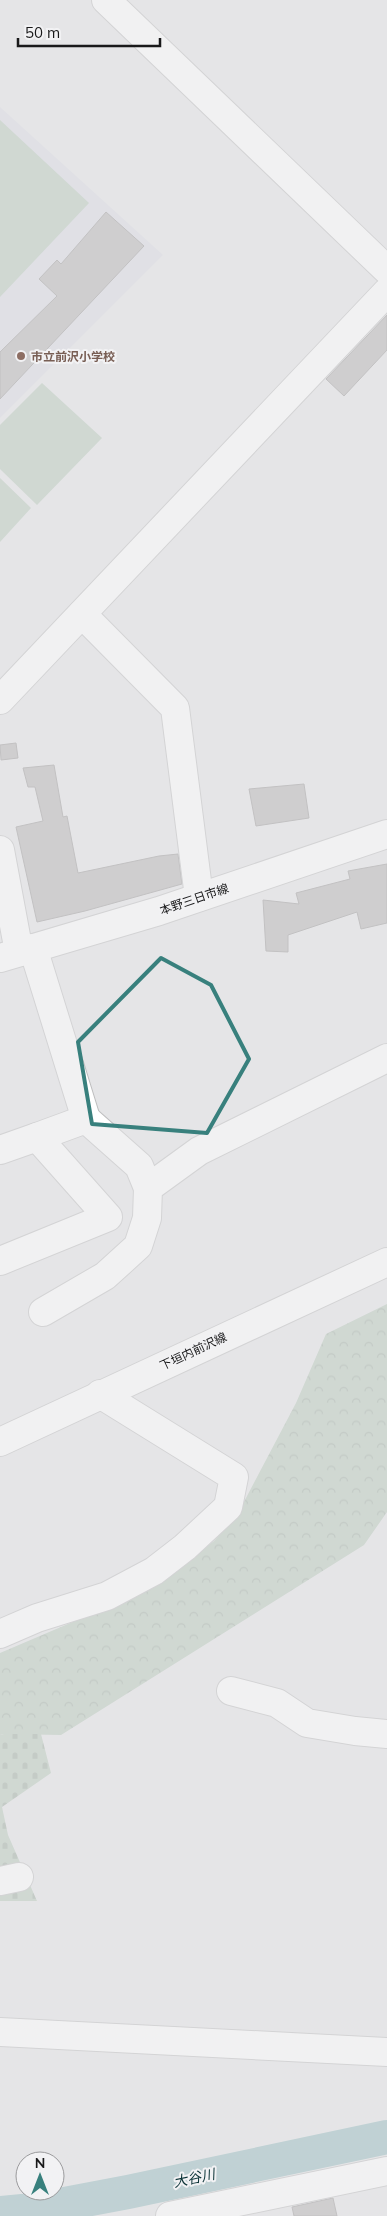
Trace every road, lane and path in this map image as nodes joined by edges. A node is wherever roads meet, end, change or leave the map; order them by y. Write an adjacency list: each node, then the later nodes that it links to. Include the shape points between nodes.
1 (106, 0): 2 (street)
2 (387, 270)
3 (387, 292): 4 (street)
4 (82, 614): 5 (street); 8 (street, via 175,708)
5 (0, 700)
6 (387, 834): 8 (street, 本野三日市線)
7 (0, 850): 9 (street)
8 (199, 897): 9 (street, 本野三日市線)
9 (17, 953): 11 (street)
10 (387, 1058): 14 (street, via 198,1151)
11 (86, 1119): 12 (street); 14 (street, via 138,1166)
12 (37, 1137): 13 (street); 15 (street, via 108,1217)
13 (0, 1150)
14 (148, 1188): 17 (street, via 147,1218 138,1246 105,1276)
15 (0, 1261)
16 (387, 1262): 18 (street, 下垣内前沢線)
17 (43, 1312)
18 (100, 1394): 19 (street, 下垣内前沢線); 20 (street, via 234,1477 228,1507 154,1571 107,1596)
19 (0, 1442)
20 (0, 1634)
21 (231, 1691): 22 (street, via 276,1703 307,1723)
22 (387, 1734)
23 (0, 2032): 24 (street)
24 (387, 2052)
25 (387, 2171): 26 (street)
26 (284, 2204): 27 (street)
27 (170, 2216)

